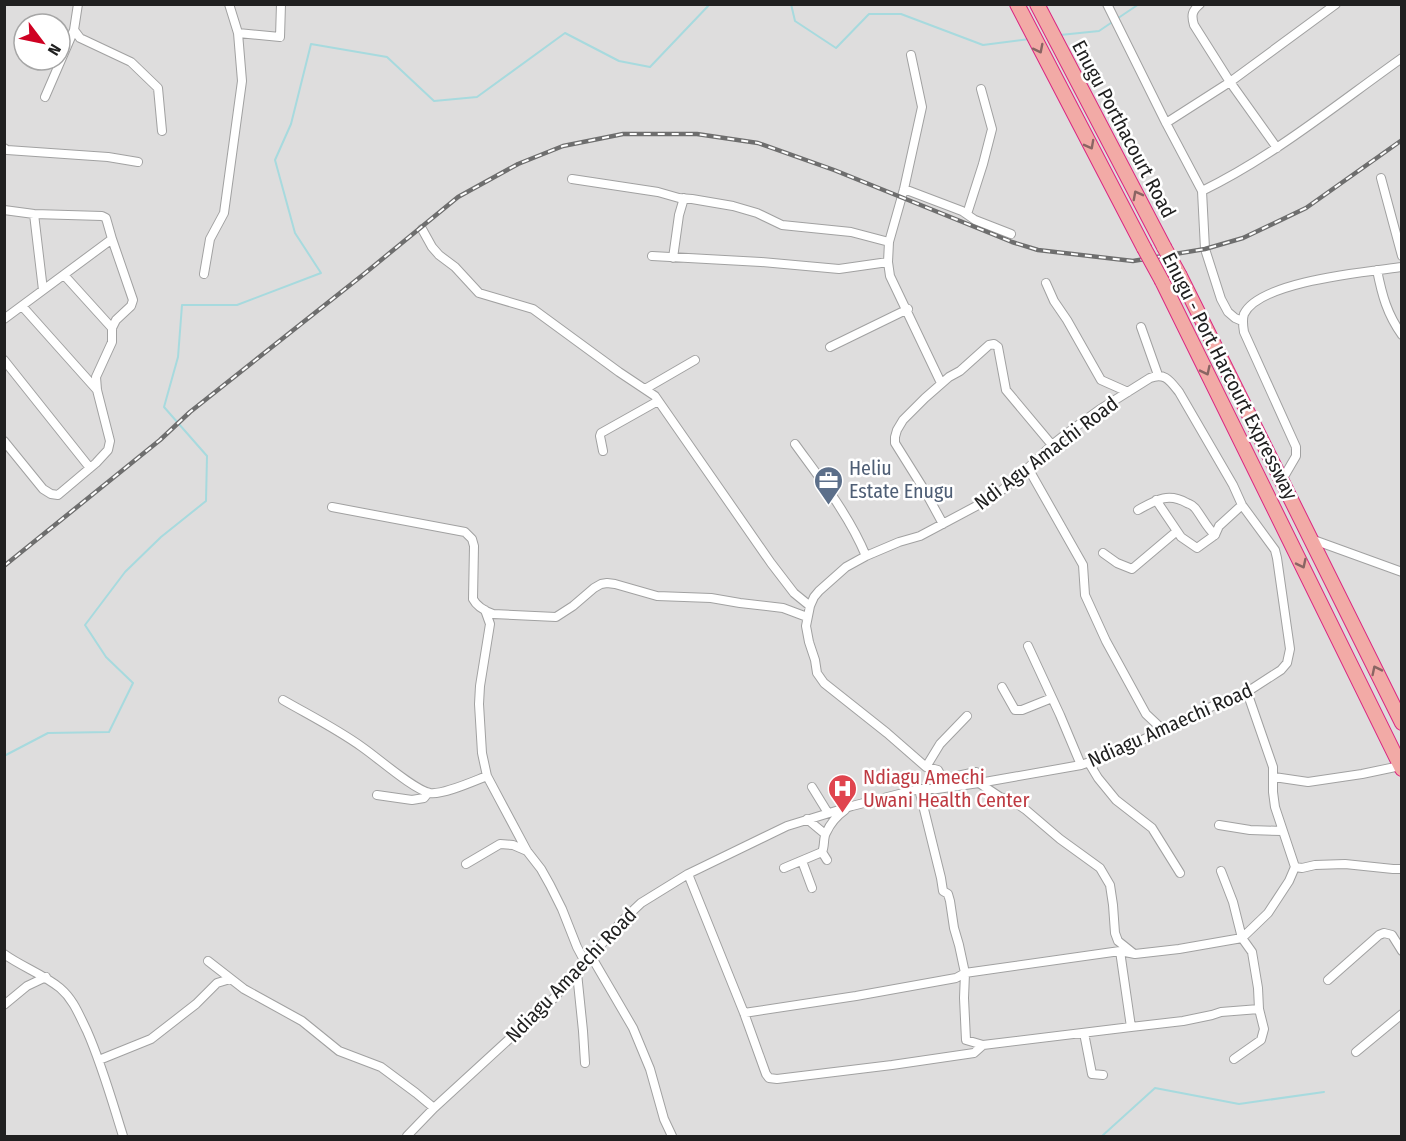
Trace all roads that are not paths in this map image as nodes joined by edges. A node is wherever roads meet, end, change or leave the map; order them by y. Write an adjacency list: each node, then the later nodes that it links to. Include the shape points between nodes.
1 (78, 4): 9 (street)
2 (229, 4): 10 (street)
3 (281, 4): 10 (street, via 280,36)
4 (1017, 4): 74 (highway, Enugu - Port Harcourt Expressway, one-way to 74, bridge, via 1162,281)
5 (1036, 4): 65 (highway, Enugu Porthacourt Road, one-way to 5, bridge, via 1180,276)
6 (1107, 4): 16 (street)
7 (1200, 4): 13 (street, via 1192,11 1194,25)
8 (1336, 4): 13 (street)
9 (74, 30): 15 (street); 17 (street, via 80,39 132,62 158,88)
10 (238, 33): 39 (street, via 242,81 224,213 210,239)
11 (911, 55): 23 (street, via 922,107)
12 (1401, 58): 19 (street)
13 (1230, 82): 16 (street); 19 (street)
14 (981, 89): 28 (street, via 992,129)
15 (45, 97)
16 (1166, 123): 24 (street)
17 (162, 131)
18 (4, 148): 20 (street)
19 (1276, 148): 24 (street)
20 (138, 162)
21 (1382, 178): 34 (street)
22 (572, 179): 25 (street)
23 (904, 189): 28 (street); 32 (street)
24 (1202, 191): 46 (street, via 1205,249 1221,299 1228,312)
25 (684, 198): 32 (street, via 733,206 782,225 851,232); 35 (street)
26 (4, 210): 27 (street)
27 (34, 214): 31 (street, via 102,216); 42 (street)
28 (967, 214): 30 (street)
29 (422, 229): 55 (street, via 439,255 479,293 533,309)
30 (1011, 234)
31 (112, 239): 40 (street); 47 (street, via 133,300)
32 (889, 242): 36 (street)
33 (652, 256): 35 (street)
34 (1401, 256)
35 (673, 258): 36 (street, via 839,269)
36 (888, 262): 44 (street, via 890,276)
37 (1401, 267): 38 (street)
38 (1377, 270): 46 (street, via 1270,292 1250,306); 49 (street, via 1384,303)
39 (204, 274)
40 (64, 275): 42 (street); 47 (street)
41 (1046, 284): 57 (street, via 1101,380)
42 (43, 290): 43 (street)
43 (22, 306): 45 (street); 56 (street)
44 (908, 309): 50 (street); 54 (street)
45 (4, 319)
46 (1242, 321): 65 (street, via 1296,447 1296,456)
47 (112, 327): 56 (street, via 112,342 96,377)
48 (1141, 327): 53 (street)
49 (1401, 335)
50 (830, 347)
51 (4, 360): 63 (street)
52 (695, 360): 55 (street)
53 (1158, 375): 57 (street, Ndi Agu Amachi Road); 67 (street, via 1169,380 1179,392)
54 (941, 383): 61 (street, via 994,344 998,347 1006,390); 70 (street, via 903,420 895,437)
55 (645, 389): 58 (street)
56 (97, 390): 63 (street, via 110,441 108,450)
57 (1128, 392): 61 (street, Ndi Agu Amachi Road)
58 (658, 401): 62 (street, via 601,433); 79 (street, via 771,562 794,593)
59 (4, 441): 63 (street, via 51,494 58,495)
60 (795, 444): 77 (street, via 835,500)
61 (1052, 445): 64 (street, Ndi Agu Amachi Road)
62 (603, 451)
63 (90, 468)
64 (1028, 468): 70 (street, Ndi Agu Amachi Road, via 1002,490); 92 (street, via 1083,565 1085,595 1106,640 1146,714)
65 (1282, 480): 73 (highway, Enugu Porthacourt Road)
66 (1156, 500): 69 (street); 71 (street); 72 (street, via 1177,497 1192,505)
67 (1242, 505): 72 (street, via 1219,526); 75 (street)
68 (332, 507): 80 (street, via 465,532 474,546 473,599)
69 (1138, 510)
70 (943, 524): 77 (street, Ndi Agu Amachi Road)
71 (1177, 531): 72 (street, via 1197,548); 76 (street, via 1132,569)
72 (1215, 535)
73 (1311, 539): 78 (street); 89 (highway, Enugu Porthacourt Road, one-way to 73)
74 (1292, 543): 75 (street); 95 (highway, Enugu - Port Harcourt Expressway, one-way to 95)
75 (1275, 550): 86 (street, Ndiagu Amaechi Road, via 1289,656 1281,670)
76 (1103, 553)
77 (866, 556): 79 (street, Ndi Agu Amachi Road, via 846,567 814,597)
78 (1401, 572)
79 (810, 606): 82 (street, Ndi Agu Amachi Road)
80 (484, 610): 81 (street); 83 (street)
81 (499, 615): 82 (street, via 556,617 594,588 607,583 657,596 711,598 783,608); 83 (street)
82 (807, 617): 94 (street, Ndi Agu Amachi Road, via 808,642 824,683)
83 (490, 624): 97 (street, via 479,704)
84 (1029, 646): 87 (street)
85 (1002, 687): 87 (street, via 1015,710)
86 (1246, 692): 92 (street, Ndiagu Amaechi Road); 98 (street)
87 (1052, 698): 93 (street)
88 (283, 700): 104 (street)
89 (1397, 703): 91 (highway, Enugu Porthacourt Road)
90 (967, 716): 94 (street, via 940,744)
91 (1401, 723)
92 (1163, 730): 93 (street, Ndiagu Amaechi Road)
93 (1085, 764): 100 (street, Ndiagu Amaechi Road); 121 (street, via 1116,800 1152,828)
94 (927, 767): 99 (street, Ndi Agu Amachi Road, via 938,770)
95 (1401, 768): 98 (street, via 1308,782)
96 (976, 772): 99 (street)
97 (487, 776): 104 (street); 112 (street)
98 (1274, 777): 110 (street, via 1275,807)
99 (943, 779): 102 (street, Ndi Agu Amachi Road)
100 (979, 783): 102 (street, Ndiagu Amaechi Road); 128 (street, via 1004,800 1016,803 1100,868 1110,885 1115,933)
101 (812, 787): 107 (street)
102 (947, 787): 103 (street, Ndiagu Amaechi Road)
103 (919, 789): 106 (street, Ndiagu Amaechi Road); 132 (street)
104 (428, 793): 105 (street, via 412,800)
105 (376, 795)
106 (852, 806): 107 (street, Ndiagu Amaechi Road); 111 (street, via 839,814)
107 (828, 813): 108 (street, Ndiagu Amaechi Road)
108 (807, 819): 111 (street); 122 (street, Ndiagu Amaechi Road)
109 (1219, 825): 110 (street)
110 (1282, 831): 117 (street)
111 (825, 834): 113 (street)
112 (527, 851): 116 (street, via 500,843); 129 (street, via 550,885 577,947)
113 (822, 852): 114 (street); 115 (street)
114 (827, 860)
115 (802, 861): 118 (street); 123 (street)
116 (466, 864)
117 (1295, 867): 119 (street, via 1345,864); 124 (street, via 1268,913)
118 (784, 868)
119 (1401, 869)
120 (1221, 871): 124 (street)
121 (1180, 873)
122 (688, 874): 129 (street, Ndiagu Amaechi Road, via 641,903); 138 (street)
123 (812, 888)
124 (1242, 938): 128 (street); 137 (street, via 1252,952)
125 (1120, 951): 128 (street); 132 (street); 140 (street)
126 (1401, 951): 135 (street, via 1392,935 1384,933)
127 (4, 954): 133 (street)
128 (1135, 954)
129 (588, 959): 131 (street, Ndiagu Amaechi Road); 151 (street, via 633,1028)
130 (208, 961): 134 (street)
131 (576, 973): 146 (street); 148 (street, Ndiagu Amaechi Road)
132 (965, 973): 138 (street, via 956,978); 142 (street, via 966,1040)
133 (46, 977): 136 (street, via 27,986); 145 (street, via 76,1006)
134 (230, 979): 145 (street, via 217,983 151,1039); 148 (street, via 302,1021 339,1051 381,1067)
135 (1328, 980)
136 (4, 1005)
137 (1259, 1009): 140 (street); 144 (street, via 1264,1029 1261,1040)
138 (744, 1013): 142 (street, via 769,1078 974,1053)
139 (1401, 1014): 143 (street)
140 (1131, 1027): 141 (street)
141 (1084, 1033): 142 (street); 147 (street, via 1092,1074)
142 (983, 1045)
143 (1356, 1052)
144 (1234, 1059)
145 (99, 1060): 149 (street)
146 (585, 1063)
147 (1103, 1075)
148 (434, 1108): 150 (street, Ndiagu Amaechi Road)
149 (123, 1137)
150 (407, 1137)
151 (672, 1137)

